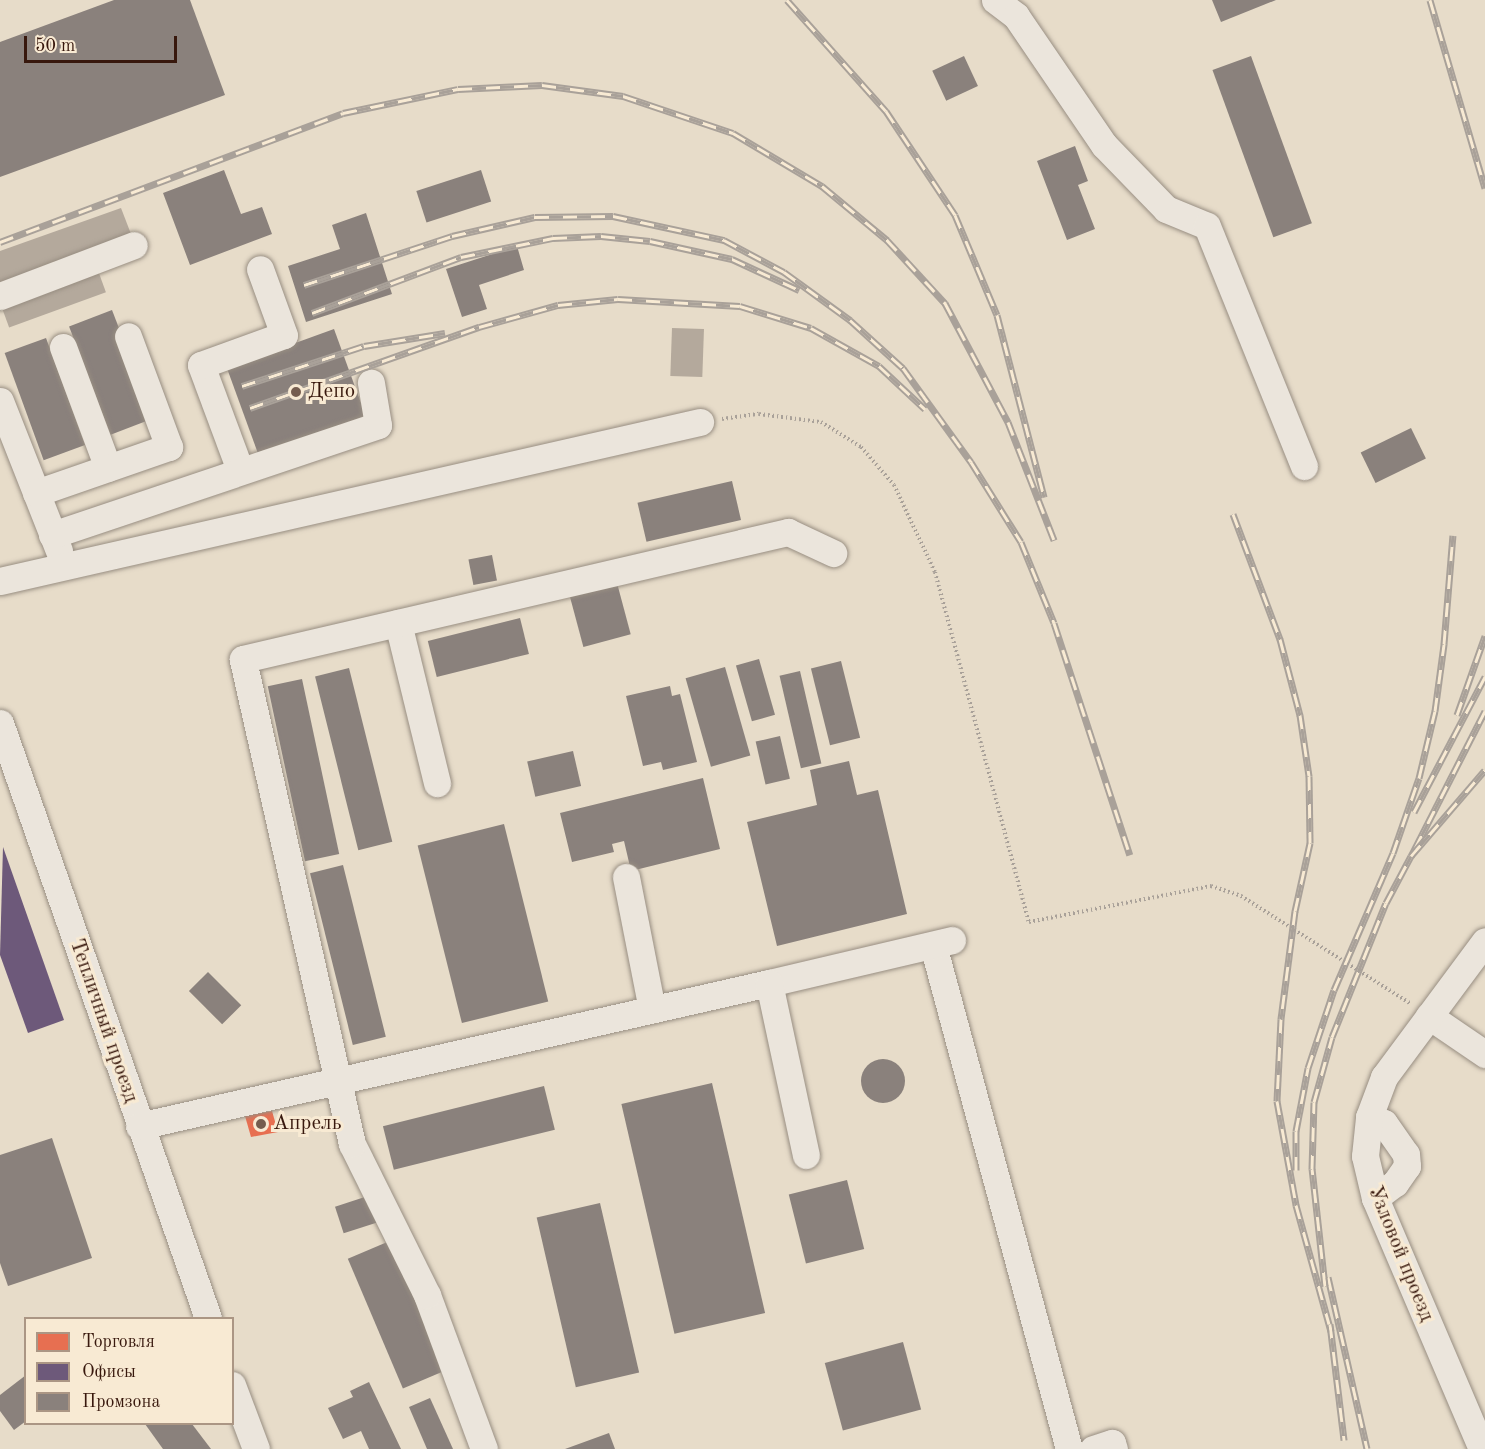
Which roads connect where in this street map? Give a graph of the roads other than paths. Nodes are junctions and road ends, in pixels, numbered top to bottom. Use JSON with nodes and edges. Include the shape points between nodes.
{"nodes":[{"id":1,"x":995,"y":0,"type":"edge"},
{"id":2,"x":134,"y":245,"type":"dead end"},
{"id":3,"x":260,"y":269,"type":"dead end"},
{"id":4,"x":0,"y":296,"type":"edge"},
{"id":5,"x":128,"y":336,"type":"dead end"},
{"id":6,"x":63,"y":347,"type":"dead end"},
{"id":7,"x":370,"y":383,"type":"dead end"},
{"id":8,"x":0,"y":401,"type":"edge"},
{"id":9,"x":700,"y":422,"type":"road end"},
{"id":10,"x":1304,"y":466,"type":"dead end"},
{"id":11,"x":108,"y":468,"type":"junction"},
{"id":12,"x":240,"y":470,"type":"junction"},
{"id":13,"x":36,"y":493,"type":"junction"},
{"id":14,"x":52,"y":535,"type":"junction"},
{"id":15,"x":832,"y":553,"type":"dead end"},
{"id":16,"x":66,"y":567,"type":"junction"},
{"id":17,"x":0,"y":581,"type":"edge"},
{"id":18,"x":398,"y":623,"type":"junction"},
{"id":19,"x":0,"y":723,"type":"edge"},
{"id":20,"x":437,"y":783,"type":"dead end"},
{"id":21,"x":626,"y":877,"type":"dead end"},
{"id":22,"x":1485,"y":940,"type":"edge"},
{"id":23,"x":769,"y":983,"type":"junction"},
{"id":24,"x":652,"y":1009,"type":"junction"},
{"id":25,"x":1429,"y":1016,"type":"junction"},
{"id":26,"x":1485,"y":1054,"type":"edge"},
{"id":27,"x":337,"y":1081,"type":"junction"},
{"id":28,"x":1368,"y":1117,"type":"junction"},
{"id":29,"x":139,"y":1126,"type":"junction"},
{"id":30,"x":806,"y":1155,"type":"dead end"},
{"id":31,"x":1375,"y":1198,"type":"junction"},
{"id":32,"x":208,"y":1317,"type":"edge"},
{"id":33,"x":234,"y":1390,"type":"edge"},
{"id":34,"x":256,"y":1449,"type":"edge"},
{"id":35,"x":484,"y":1449,"type":"edge"},
{"id":36,"x":1069,"y":1449,"type":"edge"},
{"id":37,"x":1093,"y":1449,"type":"edge"},
{"id":38,"x":1114,"y":1449,"type":"edge"},
{"id":39,"x":1482,"y":1449,"type":"edge"}],
"edges":[{"from":1,"to":10,"type":"street","via":[[1016,16],[1104,145],[1166,209],[1207,226]]},
{"from":2,"to":4,"type":"street"},
{"from":3,"to":12,"type":"street","via":[[284,335],[201,365]]},
{"from":5,"to":11,"type":"street","via":[[169,447]]},
{"from":6,"to":11,"type":"street"},
{"from":7,"to":12,"type":"street","via":[[378,426]]},
{"from":8,"to":13,"type":"street"},
{"from":9,"to":16,"type":"street"},
{"from":11,"to":13,"type":"street"},
{"from":12,"to":14,"type":"street"},
{"from":13,"to":14,"type":"street"},
{"from":14,"to":16,"type":"street"},
{"from":15,"to":18,"type":"street","via":[[788,532]]},
{"from":16,"to":17,"type":"street"},
{"from":18,"to":20,"type":"street"},
{"from":18,"to":27,"type":"street","via":[[243,659]]},
{"from":19,"to":29,"type":"street","name":"Тепличный проезд"},
{"from":21,"to":24,"type":"street"},
{"from":22,"to":25,"type":"street","name":"Узловой проезд"},
{"from":23,"to":24,"type":"street"},
{"from":23,"to":30,"type":"street"},
{"from":23,"to":36,"type":"street","via":[[942,942]]},
{"from":24,"to":27,"type":"street"},
{"from":25,"to":26,"type":"street"},
{"from":25,"to":28,"type":"street","name":"Узловой проезд","via":[[1384,1077]]},
{"from":27,"to":29,"type":"street"},
{"from":27,"to":35,"type":"street","via":[[352,1144],[427,1295]]},
{"from":28,"to":31,"type":"street","name":"Узловой проезд","via":[[1365,1156]]},
{"from":28,"to":31,"type":"street","via":[[1384,1123],[1406,1154],[1407,1166],[1395,1183]]},
{"from":29,"to":32,"type":"street","name":"Тепличный проезд"},
{"from":31,"to":39,"type":"street","name":"Узловой проезд"},
{"from":33,"to":34,"type":"street"},
{"from":37,"to":38,"type":"street","via":[[1112,1443]]}]}
